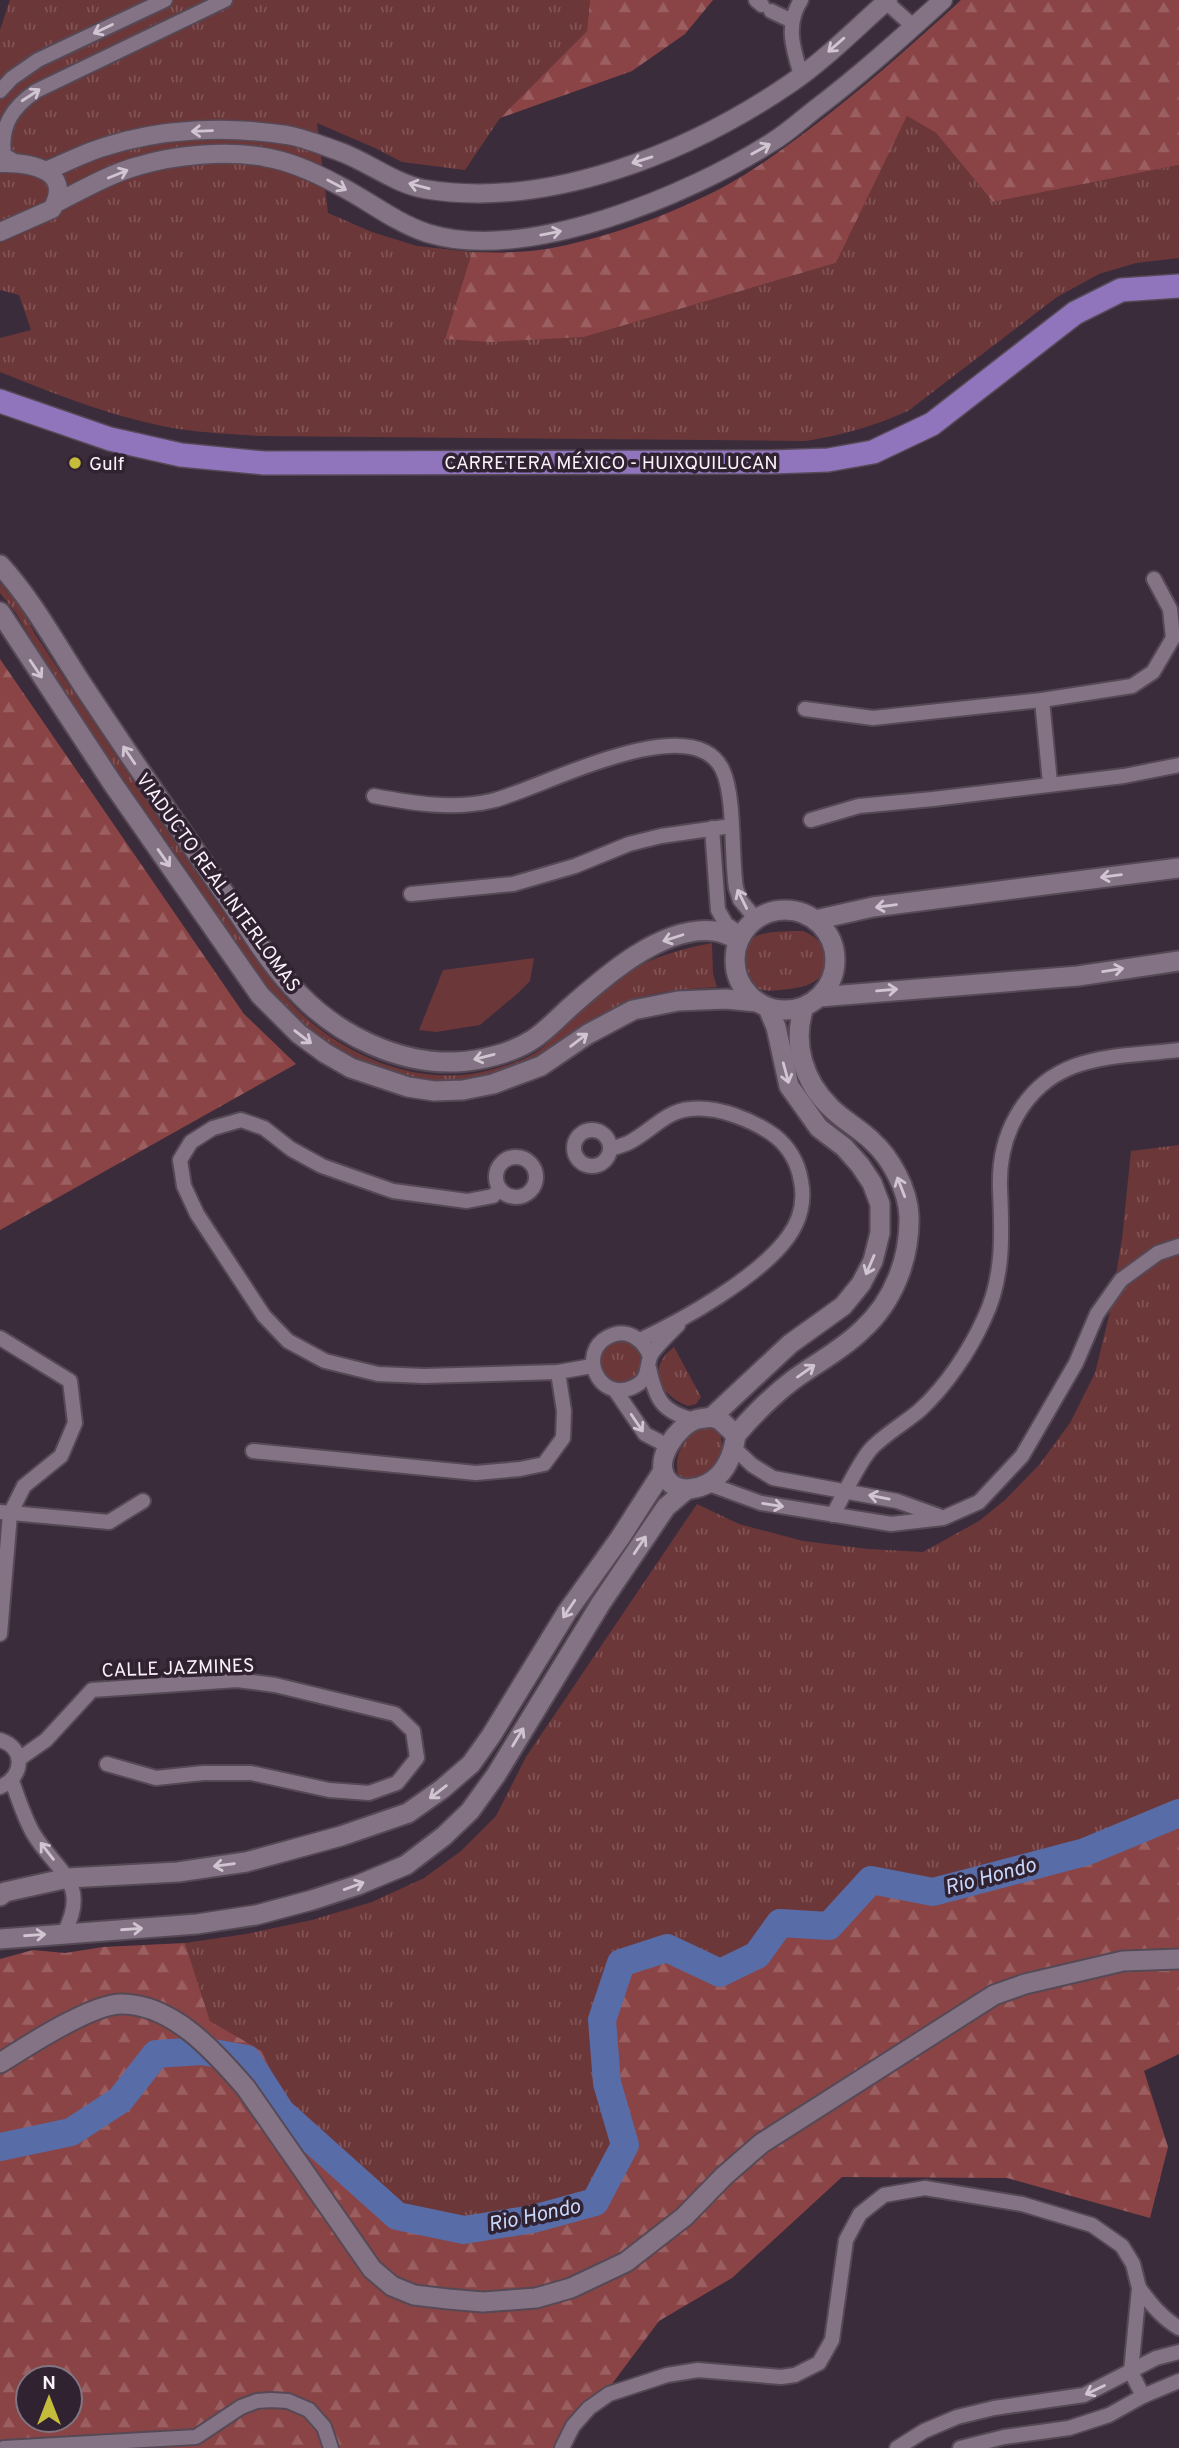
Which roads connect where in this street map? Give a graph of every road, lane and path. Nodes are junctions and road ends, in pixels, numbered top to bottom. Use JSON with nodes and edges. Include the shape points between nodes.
{"nodes":[{"id":1,"x":164,"y":0,"type":"edge"},
{"id":2,"x":225,"y":0,"type":"edge"},
{"id":3,"x":801,"y":0,"type":"edge"},
{"id":4,"x":943,"y":0,"type":"edge"},
{"id":5,"x":886,"y":1,"type":"edge"},
{"id":6,"x":763,"y":5,"type":"edge"},
{"id":7,"x":792,"y":21,"type":"junction"},
{"id":8,"x":914,"y":27,"type":"junction"},
{"id":9,"x":801,"y":75,"type":"junction"},
{"id":10,"x":0,"y":91,"type":"edge"},
{"id":11,"x":0,"y":163,"type":"edge"},
{"id":12,"x":22,"y":165,"type":"junction"},
{"id":13,"x":46,"y":171,"type":"junction"},
{"id":14,"x":56,"y":203,"type":"junction"},
{"id":15,"x":0,"y":232,"type":"edge"},
{"id":16,"x":1179,"y":286,"type":"edge"},
{"id":17,"x":0,"y":401,"type":"edge"},
{"id":18,"x":0,"y":565,"type":"edge"},
{"id":19,"x":1154,"y":579,"type":"dead end"},
{"id":20,"x":0,"y":612,"type":"edge"},
{"id":21,"x":1042,"y":700,"type":"junction"},
{"id":22,"x":806,"y":709,"type":"dead end"},
{"id":23,"x":1179,"y":765,"type":"edge"},
{"id":24,"x":1050,"y":783,"type":"junction"},
{"id":25,"x":374,"y":796,"type":"dead end"},
{"id":26,"x":811,"y":820,"type":"dead end"},
{"id":27,"x":731,"y":826,"type":"junction"},
{"id":28,"x":712,"y":828,"type":"junction"},
{"id":29,"x":1179,"y":868,"type":"edge"},
{"id":30,"x":411,"y":894,"type":"dead end"},
{"id":31,"x":756,"y":919,"type":"junction"},
{"id":32,"x":815,"y":920,"type":"junction"},
{"id":33,"x":740,"y":937,"type":"junction"},
{"id":34,"x":1179,"y":961,"type":"edge"},
{"id":35,"x":812,"y":1002,"type":"junction"},
{"id":36,"x":762,"y":1005,"type":"junction"},
{"id":37,"x":1179,"y":1050,"type":"edge"},
{"id":38,"x":610,"y":1149,"type":"dead end"},
{"id":39,"x":500,"y":1189,"type":"dead end"},
{"id":40,"x":1179,"y":1247,"type":"edge"},
{"id":41,"x":686,"y":1317,"type":"junction"},
{"id":42,"x":0,"y":1338,"type":"edge"},
{"id":43,"x":640,"y":1340,"type":"junction"},
{"id":44,"x":649,"y":1362,"type":"junction"},
{"id":45,"x":592,"y":1366,"type":"junction"},
{"id":46,"x":558,"y":1373,"type":"junction"},
{"id":47,"x":615,"y":1390,"type":"junction"},
{"id":48,"x":703,"y":1419,"type":"junction"},
{"id":49,"x":735,"y":1441,"type":"junction"},
{"id":50,"x":668,"y":1446,"type":"junction"},
{"id":51,"x":253,"y":1451,"type":"dead end"},
{"id":52,"x":663,"y":1471,"type":"junction"},
{"id":53,"x":709,"y":1484,"type":"junction"},
{"id":54,"x":686,"y":1490,"type":"junction"},
{"id":55,"x":846,"y":1491,"type":"junction"},
{"id":56,"x":143,"y":1502,"type":"dead end"},
{"id":57,"x":5,"y":1513,"type":"edge"},
{"id":58,"x":833,"y":1515,"type":"junction"},
{"id":59,"x":943,"y":1518,"type":"junction"},
{"id":60,"x":0,"y":1634,"type":"edge"},
{"id":61,"x":0,"y":1740,"type":"edge"},
{"id":62,"x":19,"y":1759,"type":"junction"},
{"id":63,"x":107,"y":1765,"type":"dead end"},
{"id":64,"x":6,"y":1784,"type":"edge"},
{"id":65,"x":68,"y":1878,"type":"junction"},
{"id":66,"x":0,"y":1896,"type":"edge"},
{"id":67,"x":64,"y":1933,"type":"junction"},
{"id":68,"x":2,"y":1935,"type":"edge"},
{"id":69,"x":1179,"y":1959,"type":"edge"},
{"id":70,"x":0,"y":2063,"type":"edge"},
{"id":71,"x":1139,"y":2288,"type":"junction"},
{"id":72,"x":1179,"y":2328,"type":"edge"},
{"id":73,"x":1179,"y":2352,"type":"edge"},
{"id":74,"x":1131,"y":2372,"type":"junction"},
{"id":75,"x":1179,"y":2381,"type":"edge"},
{"id":76,"x":1143,"y":2396,"type":"junction"},
{"id":77,"x":4,"y":2448,"type":"edge"},
{"id":78,"x":331,"y":2448,"type":"edge"},
{"id":79,"x":562,"y":2448,"type":"edge"},
{"id":80,"x":897,"y":2448,"type":"edge"},
{"id":81,"x":960,"y":2448,"type":"edge"}],
"edges":[{"from":1,"to":10,"type":"street","one_way":true,"via":[[38,60]]},
{"from":12,"to":2,"type":"street","one_way":true,"via":[[5,155],[1,144],[3,126],[14,106]]},
{"from":3,"to":7,"type":"street"},
{"from":4,"to":8,"type":"street"},
{"from":5,"to":8,"type":"street"},
{"from":5,"to":9,"type":"street","one_way":true},
{"from":6,"to":7,"type":"street"},
{"from":7,"to":9,"type":"street","via":[[792,46]]},
{"from":14,"to":8,"type":"street","one_way":true,"via":[[137,166],[209,155],[264,156],[340,185],[382,213],[428,233],[472,240],[555,234],[668,197],[773,142]]},
{"from":9,"to":13,"type":"street","one_way":true,"via":[[723,125],[654,156],[525,191],[476,194],[422,188],[289,135],[230,130],[172,132],[105,146]]},
{"from":11,"to":12,"type":"street"},
{"from":12,"to":13,"type":"street"},
{"from":13,"to":14,"type":"street","via":[[59,185]]},
{"from":14,"to":15,"type":"street","via":[[43,215]]},
{"from":16,"to":17,"type":"main road","name":"CARRETERA MÉXICO - HUIXQUILUCAN","via":[[1121,290],[1075,313],[932,424],[873,452],[828,460],[264,463],[180,454],[110,439]]},
{"from":33,"to":18,"type":"main road","name":"VIADUCTO REAL INTERLOMAS","one_way":true,"via":[[704,930],[645,949],[622,962],[532,1041],[489,1057],[439,1063],[366,1042],[318,1012],[284,977],[138,768],[29,600]]},
{"from":19,"to":21,"type":"street","via":[[1170,609],[1173,638],[1153,672],[1132,687]]},
{"from":20,"to":36,"type":"main road","name":"VIADUCTO REAL INTERLOMAS","one_way":true,"via":[[260,995],[299,1034],[351,1068],[408,1087],[463,1090],[541,1066],[633,1010],[678,1001],[726,999]]},
{"from":21,"to":22,"type":"street","via":[[873,718]]},
{"from":21,"to":24,"type":"street"},
{"from":23,"to":24,"type":"street"},
{"from":24,"to":26,"type":"street","via":[[859,806]]},
{"from":25,"to":27,"type":"street","via":[[425,805],[489,802],[598,762],[680,745],[713,756],[723,771]]},
{"from":27,"to":28,"type":"street"},
{"from":31,"to":27,"type":"street","one_way":true,"via":[[736,888]]},
{"from":28,"to":30,"type":"street","via":[[629,844],[565,870],[513,884]]},
{"from":28,"to":33,"type":"street","via":[[718,910]]},
{"from":29,"to":32,"type":"main road","one_way":true,"via":[[873,907]]},
{"from":31,"to":32,"type":"main road","via":[[784,910]]},
{"from":31,"to":33,"type":"main road"},
{"from":32,"to":35,"type":"main road","via":[[830,937],[836,958],[832,979]]},
{"from":33,"to":36,"type":"main road","via":[[734,959],[738,979]]},
{"from":35,"to":34,"type":"main road","one_way":true,"via":[[1078,976]]},
{"from":35,"to":36,"type":"main road","via":[[783,1011]]},
{"from":49,"to":35,"type":"main road","one_way":true,"via":[[774,1395],[861,1332],[878,1314],[902,1269],[909,1214],[903,1188],[874,1142],[831,1109],[814,1088],[799,1050],[798,1033]]},
{"from":36,"to":48,"type":"main road","one_way":true,"via":[[776,1027],[789,1086],[819,1128],[844,1147],[872,1183],[880,1204],[880,1233],[873,1261],[843,1306],[790,1344]]},
{"from":37,"to":55,"type":"street","via":[[1087,1062],[1061,1070],[1025,1101],[1001,1153],[1000,1269],[985,1318],[942,1388],[870,1450]]},
{"from":38,"to":41,"type":"street","via":[[630,1142],[670,1115],[713,1109],[769,1132],[795,1159],[802,1203],[789,1236],[744,1278]]},
{"from":39,"to":46,"type":"street","via":[[493,1196],[467,1201],[393,1191],[321,1166],[264,1128],[241,1120],[213,1128],[191,1142],[180,1160],[184,1186],[197,1214],[264,1316],[288,1341],[325,1361],[378,1374]]},
{"from":40,"to":59,"type":"street","via":[[1158,1253],[1121,1280],[1097,1314],[1076,1363],[1021,1456],[979,1502]]},
{"from":41,"to":43,"type":"street"},
{"from":41,"to":44,"type":"street"},
{"from":42,"to":57,"type":"street","via":[[70,1381],[75,1423],[61,1456],[24,1486]]},
{"from":43,"to":44,"type":"street"},
{"from":43,"to":45,"type":"street","via":[[624,1333],[604,1338],[597,1345]]},
{"from":44,"to":47,"type":"street","via":[[646,1376],[632,1388]]},
{"from":44,"to":48,"type":"street","via":[[653,1387],[662,1404],[674,1415]]},
{"from":45,"to":46,"type":"street"},
{"from":45,"to":47,"type":"street","via":[[600,1381]]},
{"from":46,"to":51,"type":"street","via":[[563,1438],[544,1464],[476,1472]]},
{"from":47,"to":50,"type":"street","one_way":true,"via":[[645,1434]]},
{"from":48,"to":49,"type":"main road","via":[[720,1420]]},
{"from":48,"to":50,"type":"main road","via":[[679,1432]]},
{"from":49,"to":53,"type":"main road","via":[[721,1474]]},
{"from":49,"to":55,"type":"street","via":[[752,1465],[773,1478]]},
{"from":50,"to":52,"type":"main road"},
{"from":52,"to":54,"type":"main road","via":[[673,1486]]},
{"from":52,"to":65,"type":"main road","one_way":true,"via":[[471,1764],[408,1813],[246,1862],[178,1872]]},
{"from":53,"to":54,"type":"main road"},
{"from":53,"to":58,"type":"street","one_way":true,"via":[[761,1503]]},
{"from":67,"to":54,"type":"main road","one_way":true,"via":[[256,1915],[358,1885],[406,1865],[470,1811],[601,1603],[666,1507]]},
{"from":55,"to":58,"type":"street"},
{"from":59,"to":55,"type":"street","one_way":true,"via":[[897,1501]]},
{"from":56,"to":57,"type":"street","via":[[110,1522]]},
{"from":57,"to":60,"type":"street"},
{"from":58,"to":59,"type":"street","via":[[891,1524]]},
{"from":61,"to":62,"type":"street","via":[[13,1748]]},
{"from":62,"to":63,"type":"street","name":"CALLE JAZMINES","via":[[46,1740],[92,1690],[237,1680],[394,1714],[413,1731],[417,1758],[397,1783],[369,1793],[328,1790],[250,1773],[156,1778]]},
{"from":62,"to":64,"type":"street","via":[[18,1771]]},
{"from":65,"to":64,"type":"street","one_way":true,"via":[[32,1832]]},
{"from":65,"to":66,"type":"main road"},
{"from":65,"to":67,"type":"street","via":[[75,1900]]},
{"from":68,"to":67,"type":"main road","one_way":true},
{"from":69,"to":70,"type":"main road","via":[[1123,1961],[994,1994],[762,2143],[684,2217],[626,2262],[536,2298],[483,2302],[414,2295],[392,2286],[372,2269],[246,2088],[172,2019],[120,2004],[100,2009]]},
{"from":71,"to":72,"type":"street","via":[[1152,2306]]},
{"from":71,"to":74,"type":"street"},
{"from":71,"to":79,"type":"street","via":[[1122,2246],[1092,2225],[1021,2204],[946,2190],[925,2188],[884,2195],[860,2214],[846,2240],[832,2340],[819,2363],[780,2377],[698,2370],[667,2375],[609,2395],[589,2408]]},
{"from":73,"to":74,"type":"street"},
{"from":74,"to":76,"type":"street"},
{"from":74,"to":80,"type":"street","one_way":true,"via":[[1069,2399],[957,2417]]},
{"from":75,"to":76,"type":"street"},
{"from":76,"to":81,"type":"street","via":[[1109,2415],[1069,2428]]},
{"from":77,"to":78,"type":"street","via":[[196,2437],[241,2407],[271,2400],[309,2410],[324,2427]]}]}
